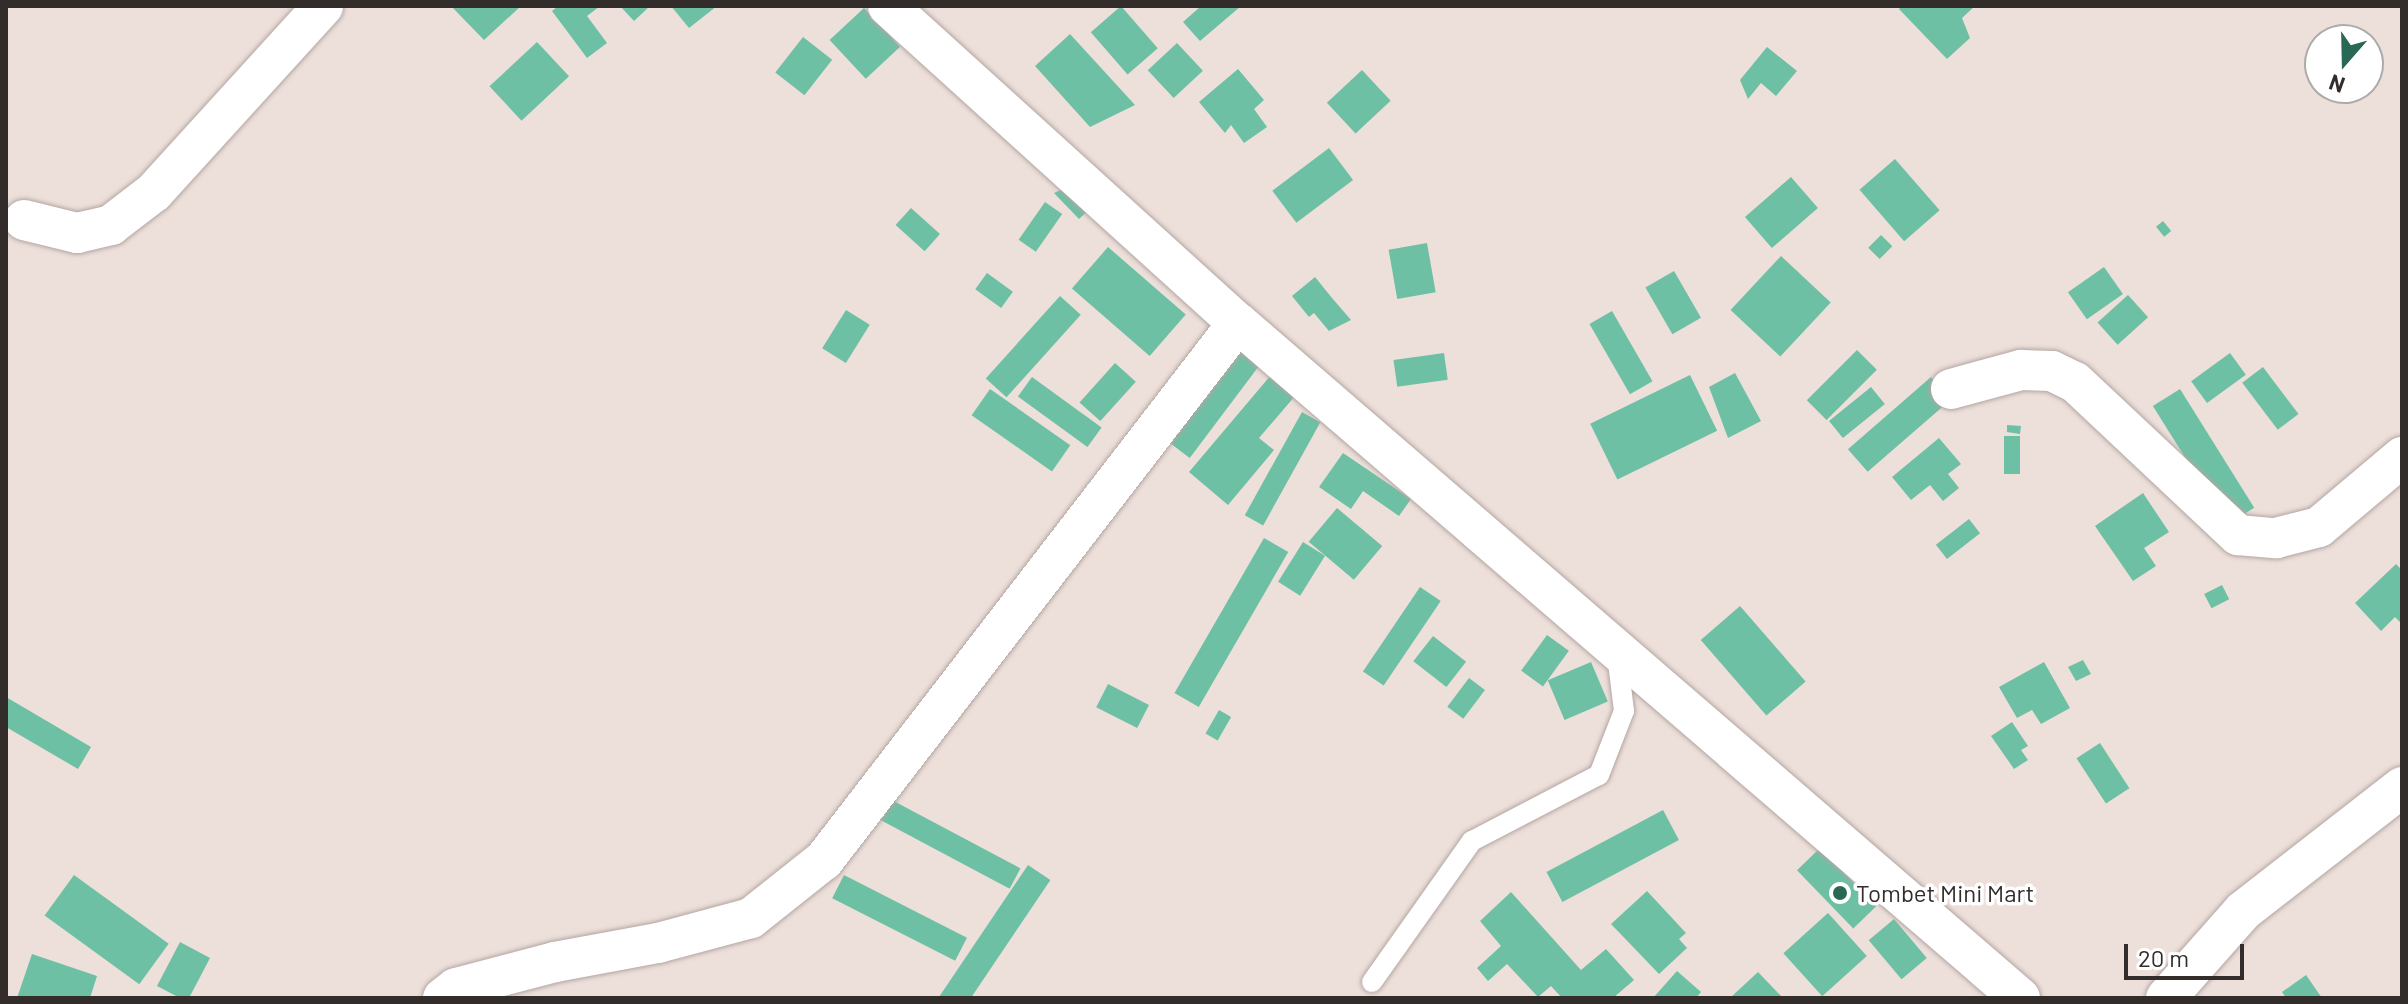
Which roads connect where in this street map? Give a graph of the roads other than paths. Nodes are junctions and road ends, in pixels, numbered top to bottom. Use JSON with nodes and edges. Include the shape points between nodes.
{"nodes":[{"id":1,"x":323,"y":6,"type":"edge"},
{"id":2,"x":888,"y":6,"type":"edge"},
{"id":3,"x":24,"y":220,"type":"dead end"},
{"id":4,"x":1238,"y":323,"type":"junction"},
{"id":5,"x":1951,"y":389,"type":"dead end"},
{"id":6,"x":2402,"y":457,"type":"edge"},
{"id":7,"x":1617,"y":654,"type":"junction"},
{"id":8,"x":2402,"y":787,"type":"edge"},
{"id":9,"x":1372,"y":982,"type":"dead end"},
{"id":10,"x":443,"y":998,"type":"edge"},
{"id":11,"x":2020,"y":998,"type":"edge"},
{"id":12,"x":2166,"y":998,"type":"edge"}],
"edges":[{"from":1,"to":3,"type":"street","via":[[154,192],[111,225],[77,233]]},
{"from":2,"to":4,"type":"street"},
{"from":4,"to":7,"type":"street"},
{"from":4,"to":10,"type":"street","via":[[824,860],[751,918],[658,943],[555,962],[456,988]]},
{"from":5,"to":6,"type":"street","via":[[2021,370],[2052,371],[2075,382],[2238,535],[2276,538],[2319,527]]},
{"from":7,"to":9,"type":"lane","via":[[1624,711],[1599,775],[1472,841]]},
{"from":7,"to":11,"type":"street"},
{"from":8,"to":12,"type":"street","via":[[2243,911]]}]}
